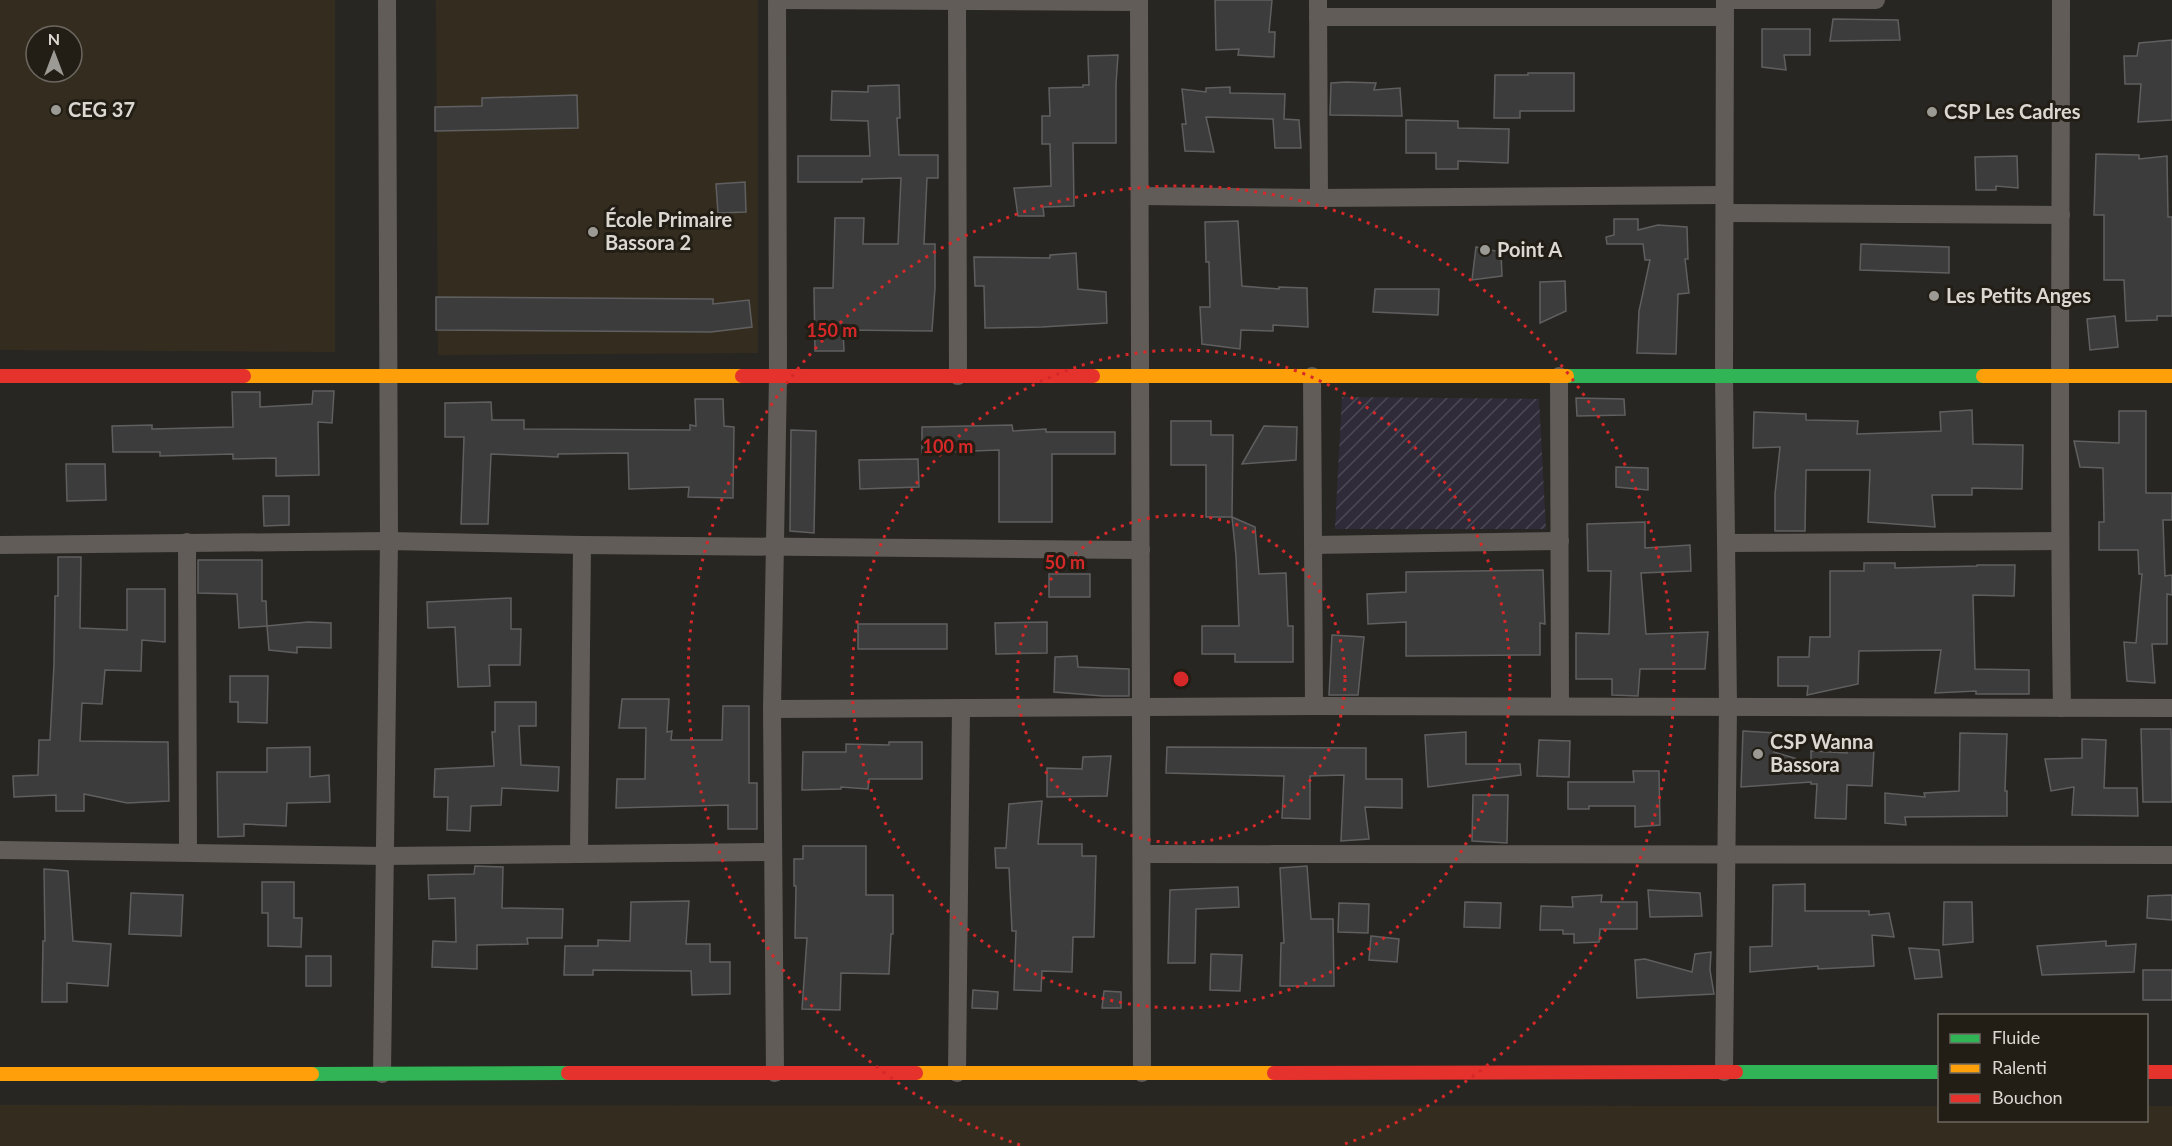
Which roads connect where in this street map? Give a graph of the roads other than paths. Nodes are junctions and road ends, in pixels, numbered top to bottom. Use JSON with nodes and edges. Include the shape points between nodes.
{"nodes":[{"id":1,"x":387,"y":0,"type":"edge"},
{"id":2,"x":777,"y":0,"type":"edge"},
{"id":3,"x":1876,"y":0,"type":"edge"},
{"id":4,"x":2061,"y":0,"type":"edge"},
{"id":5,"x":1139,"y":1,"type":"edge"},
{"id":6,"x":957,"y":2,"type":"junction"},
{"id":7,"x":1725,"y":6,"type":"edge"},
{"id":8,"x":1318,"y":8,"type":"edge"},
{"id":9,"x":1724,"y":195,"type":"junction"},
{"id":10,"x":1140,"y":196,"type":"junction"},
{"id":11,"x":1319,"y":198,"type":"junction"},
{"id":12,"x":1725,"y":213,"type":"junction"},
{"id":13,"x":2061,"y":215,"type":"junction"},
{"id":14,"x":0,"y":376,"type":"edge"},
{"id":15,"x":388,"y":376,"type":"junction"},
{"id":16,"x":778,"y":376,"type":"junction"},
{"id":17,"x":958,"y":376,"type":"junction"},
{"id":18,"x":1140,"y":376,"type":"junction"},
{"id":19,"x":1312,"y":376,"type":"junction"},
{"id":20,"x":1559,"y":376,"type":"junction"},
{"id":21,"x":1724,"y":376,"type":"junction"},
{"id":22,"x":2061,"y":376,"type":"junction"},
{"id":23,"x":2172,"y":376,"type":"edge"},
{"id":24,"x":388,"y":541,"type":"junction"},
{"id":25,"x":1560,"y":541,"type":"junction"},
{"id":26,"x":2059,"y":541,"type":"junction"},
{"id":27,"x":187,"y":542,"type":"junction"},
{"id":28,"x":1726,"y":543,"type":"junction"},
{"id":29,"x":0,"y":545,"type":"edge"},
{"id":30,"x":582,"y":545,"type":"junction"},
{"id":31,"x":1313,"y":545,"type":"junction"},
{"id":32,"x":774,"y":547,"type":"junction"},
{"id":33,"x":1141,"y":550,"type":"junction"},
{"id":34,"x":1314,"y":706,"type":"junction"},
{"id":35,"x":1560,"y":706,"type":"junction"},
{"id":36,"x":1728,"y":706,"type":"junction"},
{"id":37,"x":1142,"y":707,"type":"junction"},
{"id":38,"x":961,"y":708,"type":"junction"},
{"id":39,"x":2062,"y":708,"type":"junction"},
{"id":40,"x":2172,"y":708,"type":"edge"},
{"id":41,"x":772,"y":709,"type":"junction"},
{"id":42,"x":0,"y":850,"type":"edge"},
{"id":43,"x":188,"y":852,"type":"junction"},
{"id":44,"x":772,"y":852,"type":"junction"},
{"id":45,"x":579,"y":854,"type":"junction"},
{"id":46,"x":1142,"y":854,"type":"junction"},
{"id":47,"x":1725,"y":854,"type":"junction"},
{"id":48,"x":2172,"y":855,"type":"edge"},
{"id":49,"x":385,"y":856,"type":"junction"},
{"id":50,"x":1724,"y":1072,"type":"junction"},
{"id":51,"x":1938,"y":1072,"type":"edge"},
{"id":52,"x":2148,"y":1072,"type":"edge"},
{"id":53,"x":2172,"y":1072,"type":"edge"},
{"id":54,"x":775,"y":1073,"type":"junction"},
{"id":55,"x":957,"y":1073,"type":"junction"},
{"id":56,"x":1142,"y":1073,"type":"junction"},
{"id":57,"x":0,"y":1074,"type":"edge"},
{"id":58,"x":382,"y":1074,"type":"junction"}],
"edges":[{"from":1,"to":15,"type":"street"},
{"from":2,"to":6,"type":"street"},
{"from":2,"to":16,"type":"street"},
{"from":3,"to":7,"type":"street"},
{"from":4,"to":13,"type":"street"},
{"from":5,"to":6,"type":"street"},
{"from":5,"to":10,"type":"street"},
{"from":6,"to":17,"type":"street"},
{"from":7,"to":8,"type":"street"},
{"from":7,"to":9,"type":"street"},
{"from":8,"to":11,"type":"street"},
{"from":9,"to":11,"type":"street"},
{"from":9,"to":12,"type":"street"},
{"from":10,"to":11,"type":"street"},
{"from":10,"to":18,"type":"street"},
{"from":12,"to":13,"type":"street"},
{"from":12,"to":21,"type":"street"},
{"from":13,"to":22,"type":"street"},
{"from":14,"to":15,"type":"street"},
{"from":15,"to":16,"type":"street"},
{"from":15,"to":24,"type":"street"},
{"from":16,"to":17,"type":"street"},
{"from":16,"to":32,"type":"street"},
{"from":17,"to":18,"type":"street"},
{"from":18,"to":19,"type":"street"},
{"from":18,"to":33,"type":"street"},
{"from":19,"to":20,"type":"street"},
{"from":19,"to":31,"type":"street"},
{"from":20,"to":21,"type":"street"},
{"from":20,"to":25,"type":"street"},
{"from":21,"to":22,"type":"street"},
{"from":21,"to":28,"type":"street"},
{"from":22,"to":23,"type":"street"},
{"from":22,"to":26,"type":"street"},
{"from":24,"to":27,"type":"street"},
{"from":24,"to":30,"type":"street"},
{"from":24,"to":49,"type":"street"},
{"from":25,"to":31,"type":"street"},
{"from":25,"to":35,"type":"street"},
{"from":26,"to":28,"type":"street"},
{"from":26,"to":39,"type":"street"},
{"from":27,"to":29,"type":"street"},
{"from":27,"to":43,"type":"street"},
{"from":28,"to":36,"type":"street"},
{"from":30,"to":32,"type":"street"},
{"from":30,"to":45,"type":"street"},
{"from":31,"to":34,"type":"street"},
{"from":32,"to":33,"type":"street"},
{"from":32,"to":41,"type":"street"},
{"from":33,"to":37,"type":"street"},
{"from":34,"to":35,"type":"street"},
{"from":34,"to":37,"type":"street"},
{"from":35,"to":36,"type":"street"},
{"from":36,"to":39,"type":"street"},
{"from":36,"to":47,"type":"street"},
{"from":37,"to":38,"type":"street"},
{"from":37,"to":46,"type":"street"},
{"from":38,"to":41,"type":"street"},
{"from":38,"to":55,"type":"street"},
{"from":39,"to":40,"type":"street"},
{"from":41,"to":44,"type":"street"},
{"from":42,"to":43,"type":"street"},
{"from":43,"to":49,"type":"street"},
{"from":44,"to":45,"type":"street"},
{"from":44,"to":54,"type":"street"},
{"from":45,"to":49,"type":"street"},
{"from":46,"to":47,"type":"street"},
{"from":46,"to":56,"type":"street"},
{"from":47,"to":48,"type":"street"},
{"from":47,"to":50,"type":"street"},
{"from":49,"to":58,"type":"street"},
{"from":50,"to":51,"type":"street"},
{"from":50,"to":56,"type":"street"},
{"from":52,"to":53,"type":"street"},
{"from":54,"to":55,"type":"street"},
{"from":54,"to":58,"type":"street"},
{"from":55,"to":56,"type":"street"},
{"from":57,"to":58,"type":"street"}]}
